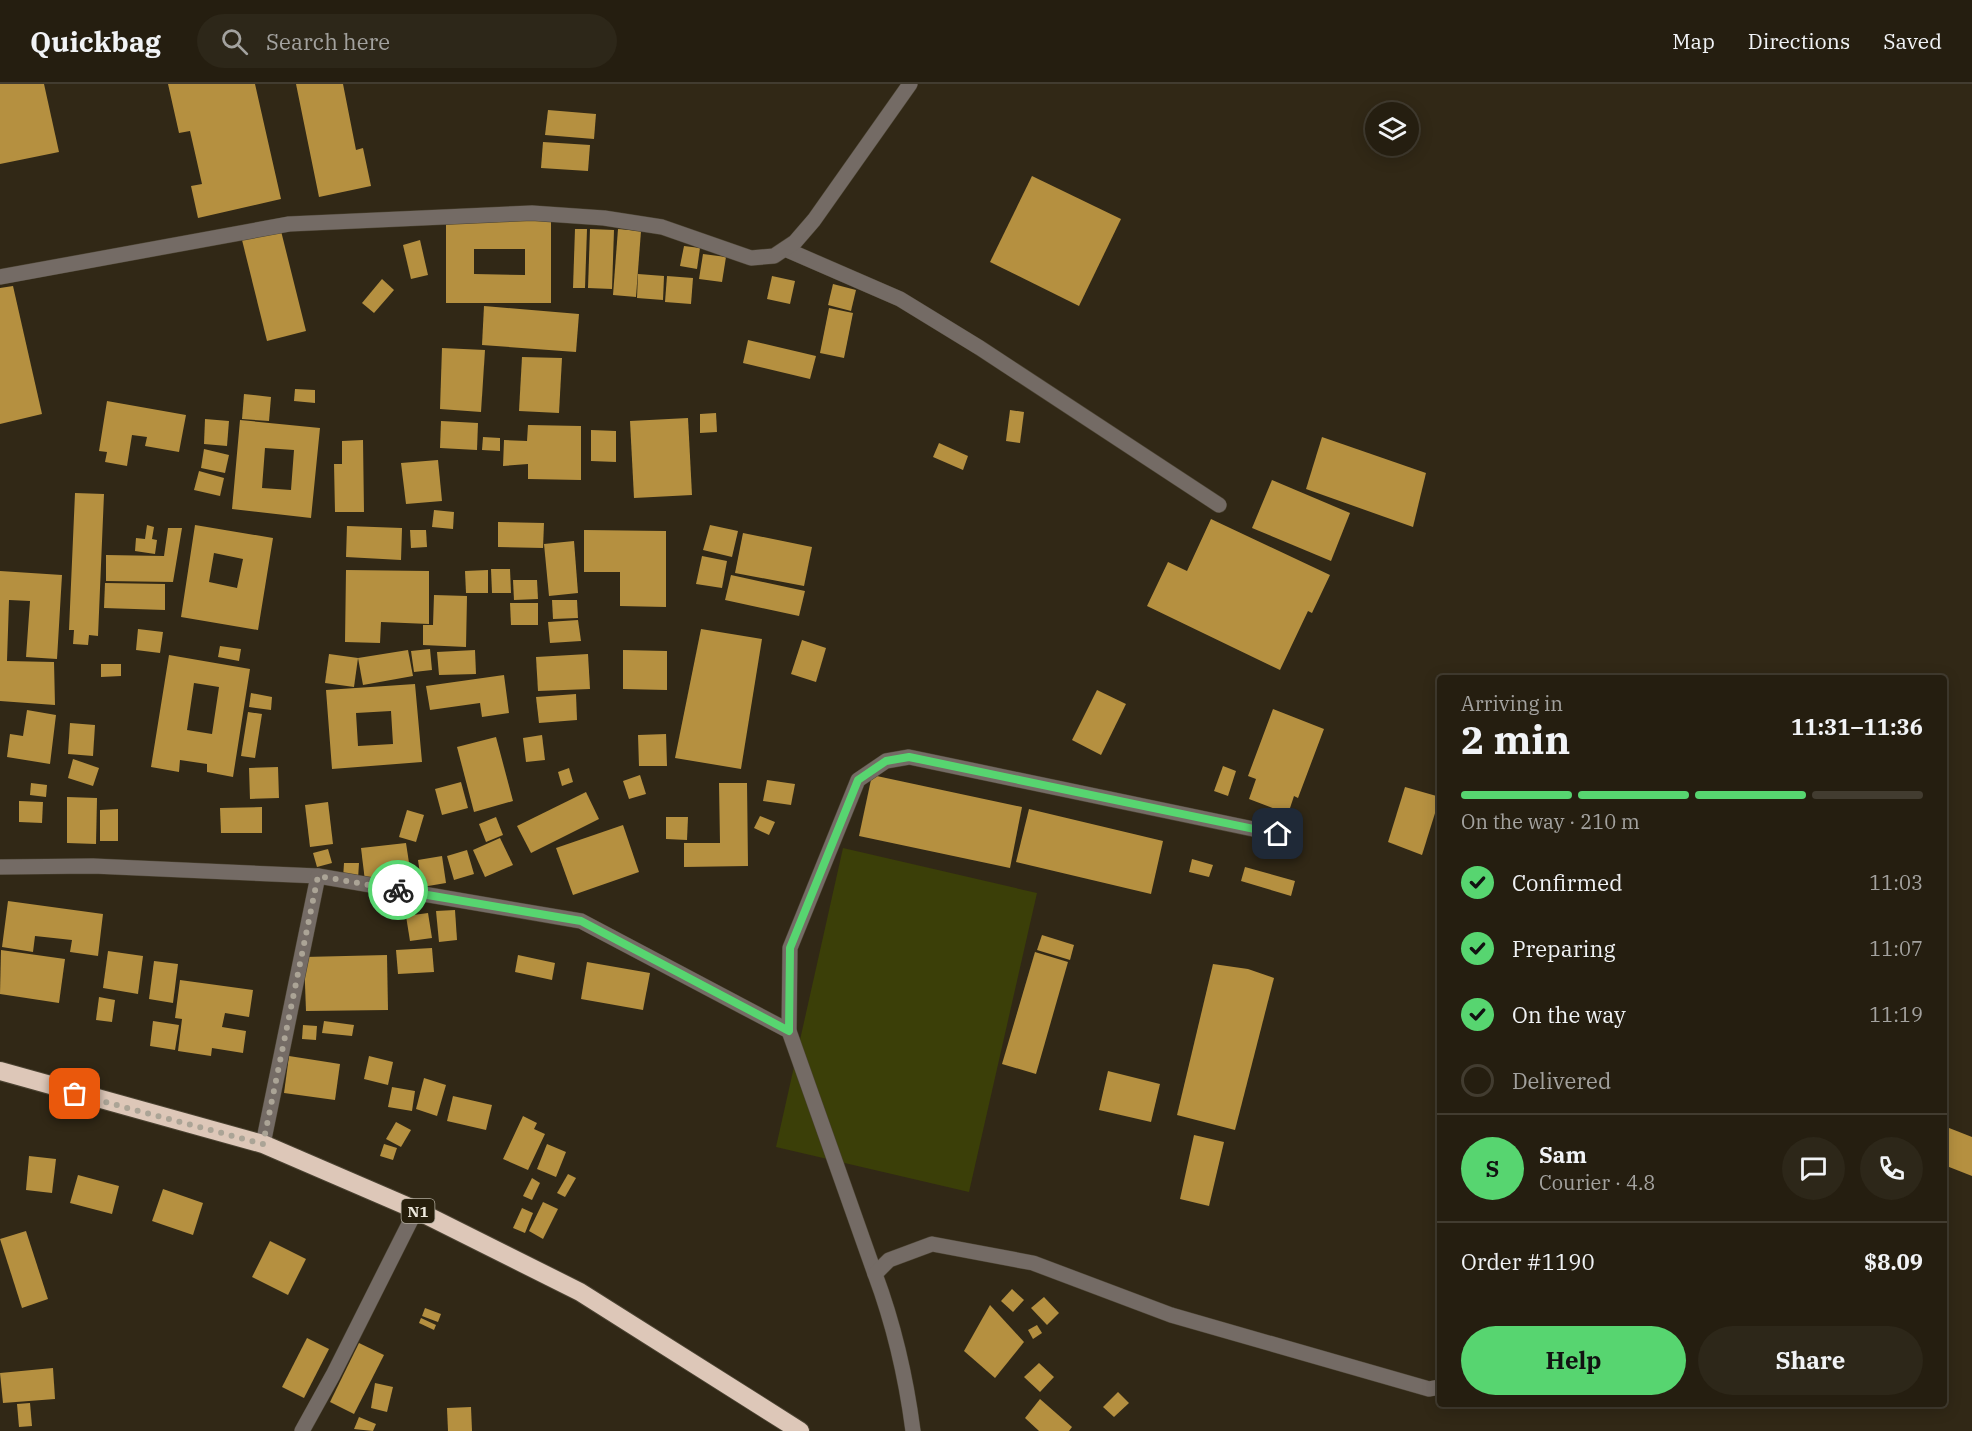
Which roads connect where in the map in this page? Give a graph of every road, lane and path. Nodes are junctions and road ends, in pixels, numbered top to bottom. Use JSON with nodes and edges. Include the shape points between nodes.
{"nodes":[{"id":1,"x":910,"y":84,"type":"edge"},
{"id":2,"x":785,"y":249,"type":"junction"},
{"id":3,"x":0,"y":277,"type":"edge"},
{"id":4,"x":1219,"y":505,"type":"dead end"},
{"id":5,"x":1278,"y":834,"type":"dead end"},
{"id":6,"x":0,"y":867,"type":"edge"},
{"id":7,"x":318,"y":876,"type":"junction"},
{"id":8,"x":789,"y":1031,"type":"junction"},
{"id":9,"x":0,"y":1071,"type":"edge"},
{"id":10,"x":263,"y":1144,"type":"junction"},
{"id":11,"x":416,"y":1210,"type":"junction"},
{"id":12,"x":875,"y":1274,"type":"junction"},
{"id":13,"x":1437,"y":1388,"type":"edge"},
{"id":14,"x":302,"y":1431,"type":"edge"},
{"id":15,"x":800,"y":1431,"type":"edge"},
{"id":16,"x":913,"y":1431,"type":"edge"}],
"edges":[{"from":1,"to":2,"type":"street","via":[[814,220]]},
{"from":2,"to":3,"type":"street","via":[[774,256],[751,258],[662,227],[532,213],[289,224]]},
{"from":2,"to":4,"type":"street","via":[[900,299]]},
{"from":5,"to":8,"type":"street","via":[[909,757],[886,761],[858,780],[790,948]]},
{"from":6,"to":7,"type":"street","via":[[93,866]]},
{"from":7,"to":8,"type":"street","via":[[581,921]]},
{"from":7,"to":10,"type":"street"},
{"from":8,"to":12,"type":"street"},
{"from":9,"to":10,"type":"highway","number":"N1"},
{"from":10,"to":11,"type":"highway","number":"N1"},
{"from":11,"to":14,"type":"street"},
{"from":11,"to":15,"type":"highway","number":"N1","via":[[580,1292]]},
{"from":12,"to":13,"type":"street","via":[[889,1260],[932,1244],[1033,1263],[1171,1315]]},
{"from":12,"to":16,"type":"street","via":[[902,1366]]}]}
